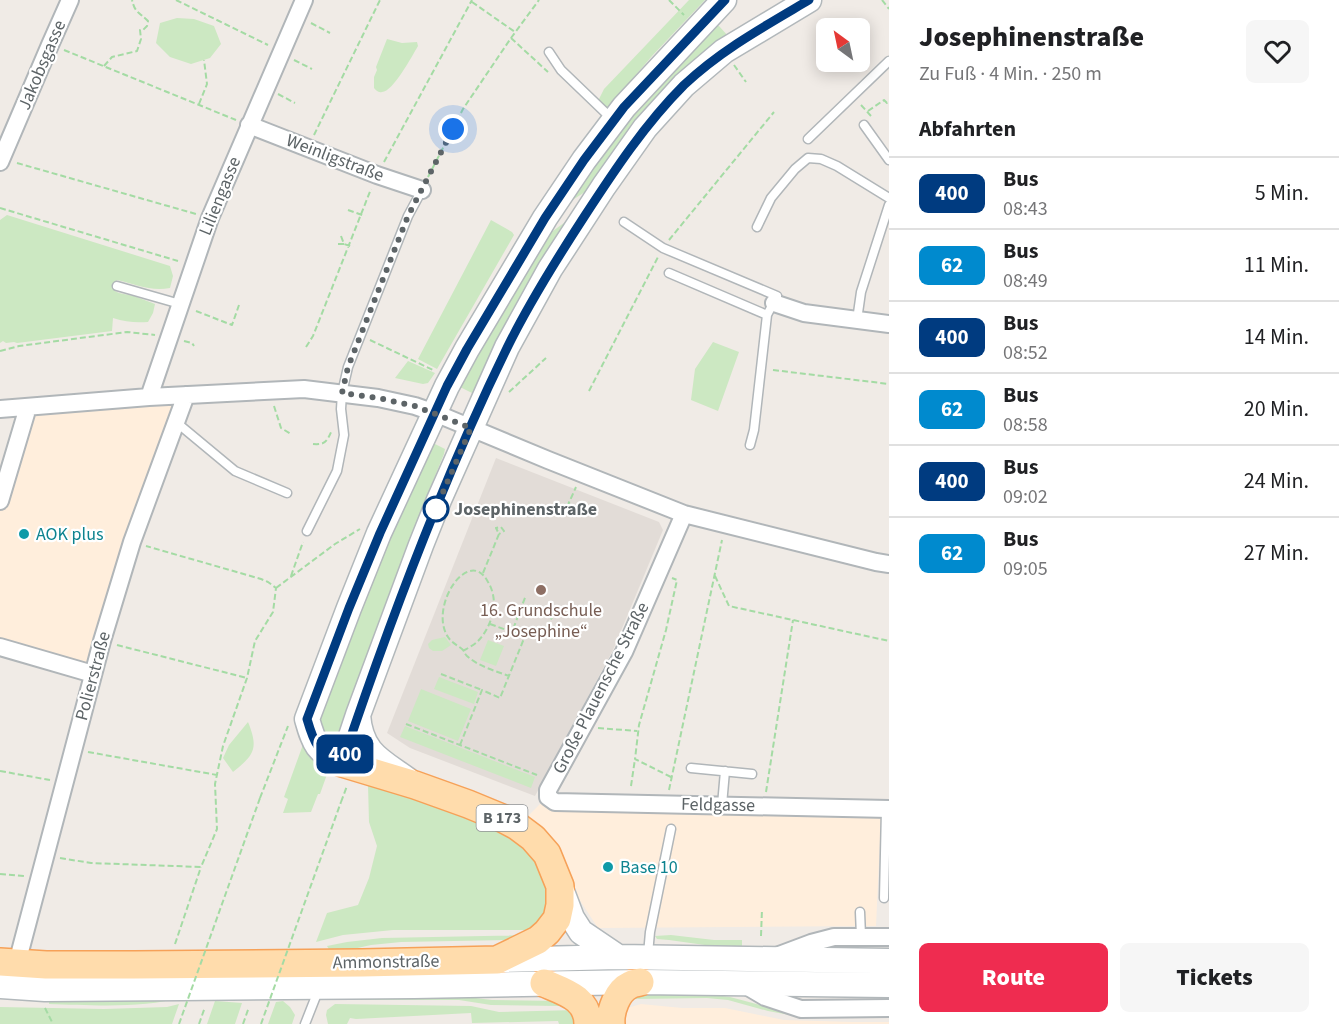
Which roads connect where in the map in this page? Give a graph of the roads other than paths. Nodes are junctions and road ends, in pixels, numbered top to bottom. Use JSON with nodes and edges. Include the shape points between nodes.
{"nodes":[{"id":1,"x":70,"y":0,"type":"edge"},
{"id":2,"x":724,"y":0,"type":"edge"},
{"id":3,"x":809,"y":0,"type":"edge"},
{"id":4,"x":300,"y":8,"type":"edge"},
{"id":5,"x":549,"y":52,"type":"dead end"},
{"id":6,"x":889,"y":61,"type":"edge"},
{"id":7,"x":614,"y":121,"type":"junction"},
{"id":8,"x":249,"y":125,"type":"junction"},
{"id":9,"x":864,"y":125,"type":"road end"},
{"id":10,"x":808,"y":139,"type":"dead end"},
{"id":11,"x":1,"y":160,"type":"edge"},
{"id":12,"x":889,"y":160,"type":"edge"},
{"id":13,"x":422,"y":190,"type":"joint"},
{"id":14,"x":889,"y":198,"type":"edge"},
{"id":15,"x":889,"y":205,"type":"edge"},
{"id":16,"x":624,"y":222,"type":"dead end"},
{"id":17,"x":757,"y":227,"type":"dead end"},
{"id":18,"x":669,"y":273,"type":"dead end"},
{"id":19,"x":117,"y":286,"type":"dead end"},
{"id":20,"x":180,"y":304,"type":"junction"},
{"id":21,"x":770,"y":309,"type":"junction"},
{"id":22,"x":857,"y":320,"type":"junction"},
{"id":23,"x":889,"y":324,"type":"edge"},
{"id":24,"x":186,"y":395,"type":"junction"},
{"id":25,"x":149,"y":397,"type":"junction"},
{"id":26,"x":342,"y":401,"type":"junction"},
{"id":27,"x":28,"y":407,"type":"junction"},
{"id":28,"x":0,"y":409,"type":"edge"},
{"id":29,"x":435,"y":413,"type":"junction"},
{"id":30,"x":176,"y":422,"type":"junction"},
{"id":31,"x":471,"y":428,"type":"junction"},
{"id":32,"x":750,"y":445,"type":"dead end"},
{"id":33,"x":287,"y":493,"type":"dead end"},
{"id":34,"x":0,"y":501,"type":"edge"},
{"id":35,"x":684,"y":514,"type":"junction"},
{"id":36,"x":307,"y":531,"type":"road end"},
{"id":37,"x":889,"y":564,"type":"edge"},
{"id":38,"x":0,"y":647,"type":"edge"},
{"id":39,"x":93,"y":674,"type":"junction"},
{"id":40,"x":358,"y":715,"type":"junction"},
{"id":41,"x":342,"y":763,"type":"junction"},
{"id":42,"x":691,"y":768,"type":"dead end"},
{"id":43,"x":725,"y":771,"type":"junction"},
{"id":44,"x":752,"y":774,"type":"dead end"},
{"id":45,"x":415,"y":785,"type":"junction"},
{"id":46,"x":548,"y":797,"type":"joint"},
{"id":47,"x":722,"y":805,"type":"junction"},
{"id":48,"x":887,"y":809,"type":"edge"},
{"id":49,"x":671,"y":829,"type":"dead end"},
{"id":50,"x":560,"y":886,"type":"junction"},
{"id":51,"x":884,"y":898,"type":"dead end"},
{"id":52,"x":860,"y":912,"type":"dead end"},
{"id":53,"x":861,"y":936,"type":"junction"},
{"id":54,"x":889,"y":937,"type":"edge"},
{"id":55,"x":618,"y":957,"type":"junction"},
{"id":56,"x":771,"y":958,"type":"junction"},
{"id":57,"x":497,"y":960,"type":"junction"},
{"id":58,"x":889,"y":961,"type":"edge"},
{"id":59,"x":8,"y":962,"type":"edge"},
{"id":60,"x":643,"y":970,"type":"junction"},
{"id":61,"x":416,"y":974,"type":"junction"},
{"id":62,"x":328,"y":975,"type":"junction"},
{"id":63,"x":544,"y":983,"type":"junction"},
{"id":64,"x":742,"y":984,"type":"junction"},
{"id":65,"x":889,"y":985,"type":"edge"},
{"id":66,"x":0,"y":987,"type":"edge"},
{"id":67,"x":889,"y":1008,"type":"edge"},
{"id":68,"x":305,"y":1024,"type":"edge"},
{"id":69,"x":588,"y":1024,"type":"edge"},
{"id":70,"x":611,"y":1024,"type":"edge"}],
"edges":[{"from":1,"to":11,"type":"street","name":"Jakobsgasse"},
{"from":2,"to":7,"type":"main road"},
{"from":3,"to":31,"type":"main road","via":[[724,51],[684,85],[645,128],[550,269],[507,347]]},
{"from":4,"to":8,"type":"street","name":"Liliengasse"},
{"from":5,"to":7,"type":"lane","via":[[561,70]]},
{"from":6,"to":10,"type":"lane"},
{"from":7,"to":29,"type":"main road","via":[[538,228],[467,349]]},
{"from":8,"to":13,"type":"street","name":"Weinligstraße"},
{"from":8,"to":20,"type":"street","name":"Liliengasse"},
{"from":9,"to":12,"type":"lane"},
{"from":13,"to":26,"type":"lane","via":[[348,367]]},
{"from":14,"to":17,"type":"lane","via":[[837,166],[821,159],[808,159],[771,198]]},
{"from":15,"to":22,"type":"lane","via":[[861,292]]},
{"from":16,"to":21,"type":"lane","via":[[663,248],[777,296]]},
{"from":18,"to":21,"type":"lane"},
{"from":19,"to":20,"type":"lane"},
{"from":20,"to":25,"type":"street","name":"Liliengasse"},
{"from":21,"to":22,"type":"street"},
{"from":21,"to":32,"type":"lane"},
{"from":22,"to":23,"type":"street"},
{"from":24,"to":25,"type":"street"},
{"from":24,"to":26,"type":"street","via":[[304,389]]},
{"from":24,"to":30,"type":"street","name":"Polierstraße"},
{"from":25,"to":27,"type":"street"},
{"from":26,"to":29,"type":"street","via":[[378,398]]},
{"from":26,"to":36,"type":"lane","via":[[344,435],[337,471]]},
{"from":27,"to":28,"type":"street"},
{"from":27,"to":34,"type":"street"},
{"from":29,"to":31,"type":"street"},
{"from":29,"to":41,"type":"main road","via":[[380,533],[307,719],[317,747]]},
{"from":30,"to":33,"type":"lane","via":[[235,471]]},
{"from":30,"to":39,"type":"street","name":"Polierstraße","via":[[132,542]]},
{"from":31,"to":35,"type":"street"},
{"from":31,"to":40,"type":"main road","via":[[421,545]]},
{"from":35,"to":37,"type":"street"},
{"from":35,"to":46,"type":"street","name":"Große Plauensche Straße","via":[[624,652],[548,790]]},
{"from":38,"to":39,"type":"street"},
{"from":39,"to":59,"type":"street","name":"Polierstraße","via":[[39,878]]},
{"from":40,"to":41,"type":"main road"},
{"from":40,"to":45,"type":"main road","via":[[368,750]]},
{"from":41,"to":45,"type":"main road","number":"B 173"},
{"from":42,"to":43,"type":"lane"},
{"from":43,"to":44,"type":"lane"},
{"from":43,"to":47,"type":"lane"},
{"from":45,"to":50,"type":"main road","number":"B 173","via":[[517,826],[547,854]]},
{"from":46,"to":47,"type":"street","name":"Feldgasse","via":[[555,802]]},
{"from":47,"to":48,"type":"street","name":"Feldgasse"},
{"from":48,"to":51,"type":"lane"},
{"from":49,"to":60,"type":"lane"},
{"from":50,"to":55,"type":"main road","via":[[581,932]]},
{"from":50,"to":57,"type":"main road","number":"B 173","via":[[557,919],[547,932]]},
{"from":52,"to":53,"type":"lane"},
{"from":53,"to":54,"type":"street","name":"Ammonstraße"},
{"from":53,"to":56,"type":"street","name":"Ammonstraße","via":[[834,937]]},
{"from":55,"to":57,"type":"main road","name":"Ammonstraße"},
{"from":55,"to":60,"type":"main road","name":"Ammonstraße"},
{"from":56,"to":58,"type":"main road","name":"Ammonstraße"},
{"from":56,"to":60,"type":"main road","name":"Ammonstraße"},
{"from":57,"to":61,"type":"main road","name":"Ammonstraße","number":"B 173"},
{"from":59,"to":62,"type":"main road","name":"Ammonstraße","number":"B 173"},
{"from":60,"to":63,"type":"main road","name":"Ammonstraße"},
{"from":60,"to":64,"type":"main road","name":"Ammonstraße"},
{"from":60,"to":70,"type":"main road","via":[[622,991],[612,1008]]},
{"from":61,"to":62,"type":"main road","name":"Ammonstraße","number":"B 173"},
{"from":61,"to":63,"type":"main road","name":"Ammonstraße"},
{"from":62,"to":66,"type":"main road","name":"Ammonstraße","via":[[68,989]]},
{"from":62,"to":68,"type":"lane"},
{"from":63,"to":69,"type":"main road","via":[[579,1000],[586,1009]]},
{"from":64,"to":65,"type":"main road","name":"Ammonstraße"},
{"from":64,"to":67,"type":"street","name":"Ammonstraße","via":[[801,1009]]}]}
